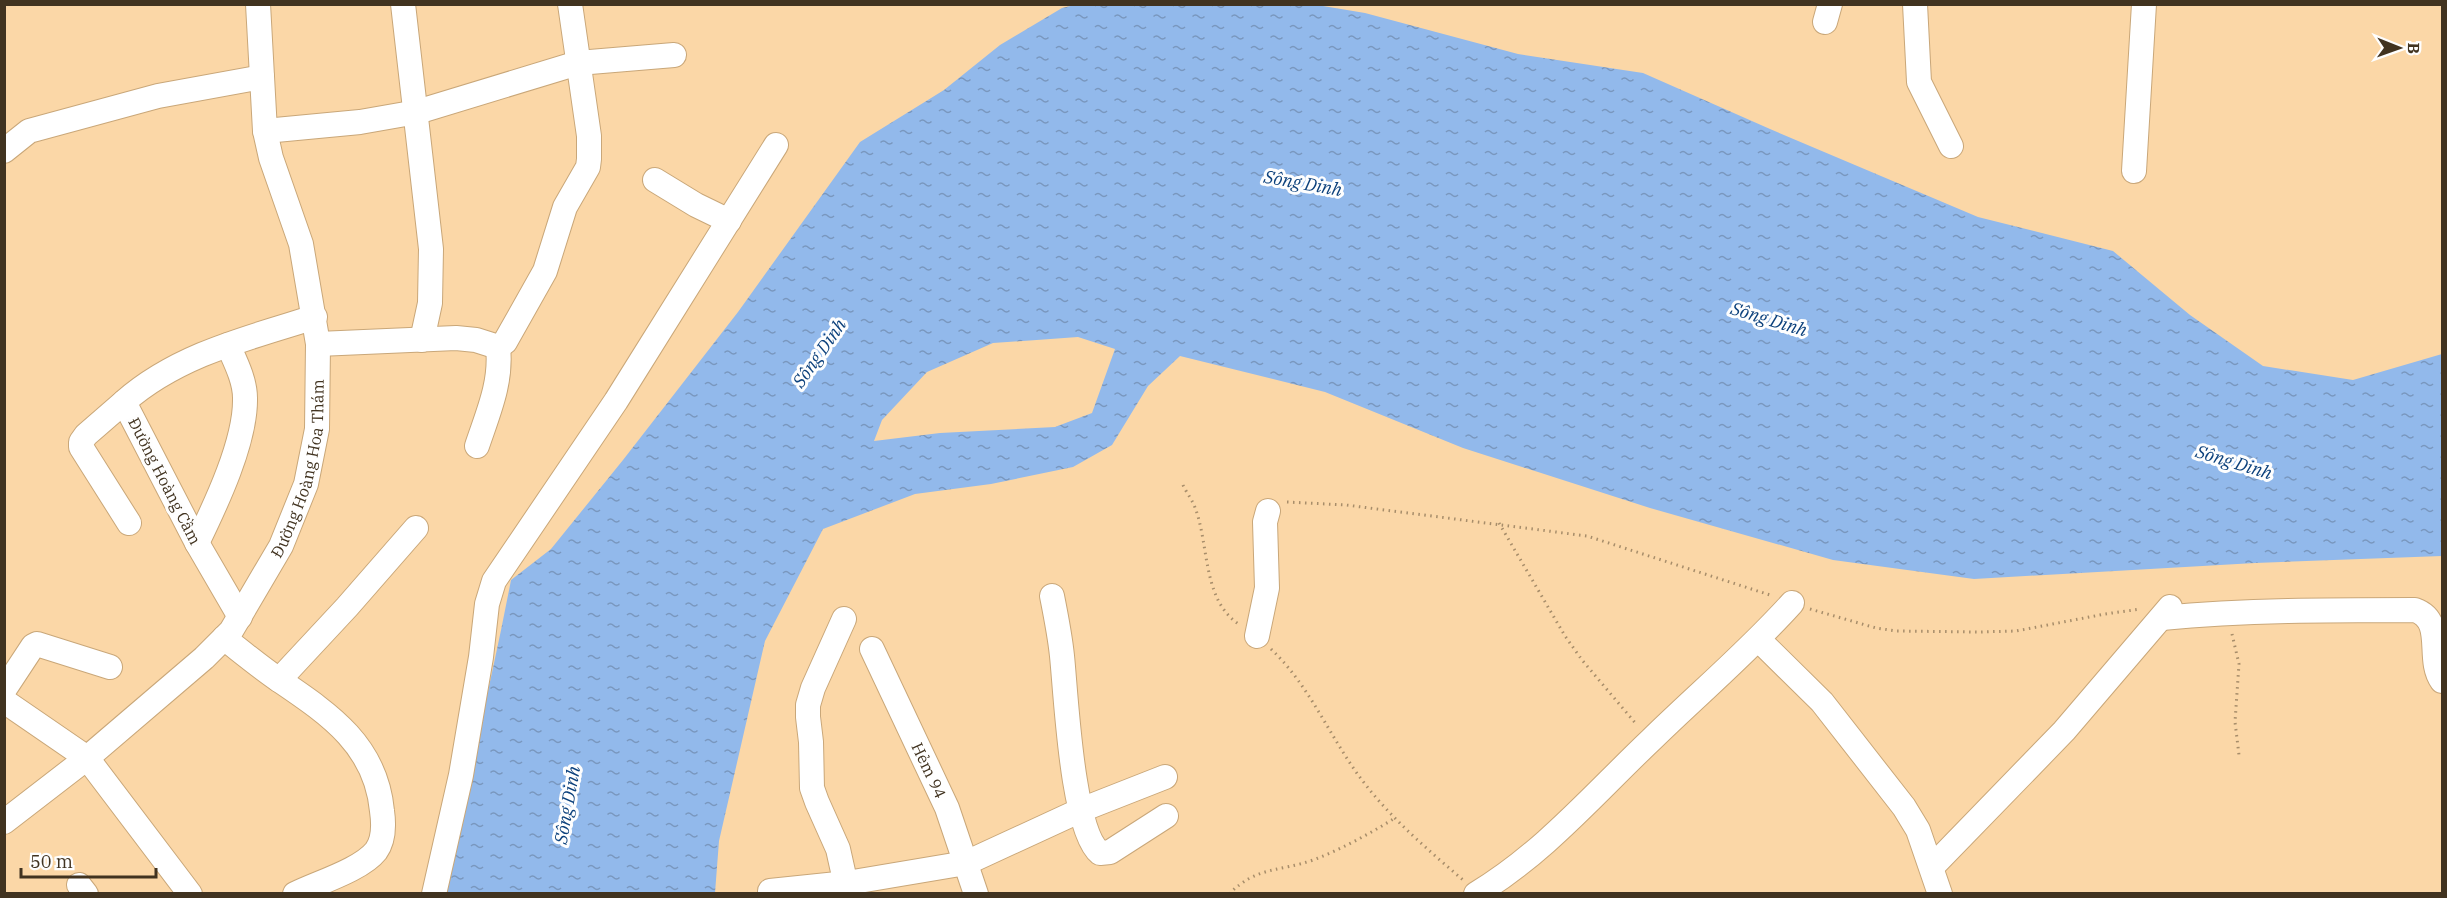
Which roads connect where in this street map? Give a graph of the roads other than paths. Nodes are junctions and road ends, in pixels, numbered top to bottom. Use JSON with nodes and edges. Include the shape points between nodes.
{"nodes":[{"id":1,"x":258,"y":4,"type":"edge"},
{"id":2,"x":403,"y":4,"type":"edge"},
{"id":3,"x":570,"y":4,"type":"edge"},
{"id":4,"x":1915,"y":4,"type":"edge"},
{"id":5,"x":2144,"y":4,"type":"edge"},
{"id":6,"x":674,"y":55,"type":"dead end"},
{"id":7,"x":578,"y":63,"type":"junction"},
{"id":8,"x":262,"y":77,"type":"junction"},
{"id":9,"x":417,"y":112,"type":"junction"},
{"id":10,"x":265,"y":131,"type":"junction"},
{"id":11,"x":776,"y":145,"type":"dead end"},
{"id":12,"x":1951,"y":147,"type":"dead end"},
{"id":13,"x":4,"y":151,"type":"edge"},
{"id":14,"x":2134,"y":171,"type":"dead end"},
{"id":15,"x":655,"y":180,"type":"dead end"},
{"id":16,"x":729,"y":221,"type":"junction"},
{"id":17,"x":315,"y":317,"type":"junction"},
{"id":18,"x":422,"y":340,"type":"junction"},
{"id":19,"x":318,"y":344,"type":"junction"},
{"id":20,"x":228,"y":345,"type":"junction"},
{"id":21,"x":498,"y":346,"type":"junction"},
{"id":22,"x":124,"y":402,"type":"junction"},
{"id":23,"x":477,"y":446,"type":"dead end"},
{"id":24,"x":1269,"y":511,"type":"road end"},
{"id":25,"x":129,"y":523,"type":"dead end"},
{"id":26,"x":416,"y":528,"type":"dead end"},
{"id":27,"x":197,"y":543,"type":"junction"},
{"id":28,"x":1052,"y":596,"type":"dead end"},
{"id":29,"x":1792,"y":603,"type":"road end"},
{"id":30,"x":240,"y":617,"type":"junction"},
{"id":31,"x":844,"y":619,"type":"dead end"},
{"id":32,"x":1257,"y":636,"type":"road end"},
{"id":33,"x":224,"y":638,"type":"junction"},
{"id":34,"x":1759,"y":640,"type":"junction"},
{"id":35,"x":872,"y":650,"type":"dead end"},
{"id":36,"x":110,"y":667,"type":"dead end"},
{"id":37,"x":279,"y":680,"type":"junction"},
{"id":38,"x":2442,"y":681,"type":"edge"},
{"id":39,"x":4,"y":690,"type":"edge"},
{"id":40,"x":4,"y":701,"type":"edge"},
{"id":41,"x":87,"y":758,"type":"junction"},
{"id":42,"x":1165,"y":777,"type":"dead end"},
{"id":43,"x":1081,"y":810,"type":"junction"},
{"id":44,"x":1166,"y":816,"type":"dead end"},
{"id":45,"x":4,"y":822,"type":"edge"},
{"id":46,"x":966,"y":863,"type":"junction"},
{"id":47,"x":1932,"y":867,"type":"junction"},
{"id":48,"x":345,"y":883,"type":"edge"},
{"id":49,"x":848,"y":888,"type":"edge"},
{"id":50,"x":770,"y":891,"type":"dead end"},
{"id":51,"x":1477,"y":893,"type":"edge"},
{"id":52,"x":190,"y":894,"type":"edge"},
{"id":53,"x":295,"y":894,"type":"edge"},
{"id":54,"x":434,"y":894,"type":"edge"},
{"id":55,"x":976,"y":894,"type":"edge"},
{"id":56,"x":1940,"y":894,"type":"edge"}],
"edges":[{"from":1,"to":8,"type":"street","name":"Đường Hoàng Hoa Thám"},
{"from":2,"to":9,"type":"street"},
{"from":3,"to":7,"type":"street"},
{"from":4,"to":12,"type":"street","via":[[1919,82]]},
{"from":5,"to":14,"type":"street"},
{"from":6,"to":7,"type":"street"},
{"from":7,"to":9,"type":"street"},
{"from":7,"to":21,"type":"street","via":[[589,136],[588,167],[565,207],[545,271],[508,336]]},
{"from":8,"to":10,"type":"street","name":"Đường Hoàng Hoa Thám"},
{"from":8,"to":13,"type":"street","via":[[158,96],[29,131]]},
{"from":9,"to":10,"type":"street"},
{"from":9,"to":18,"type":"street","via":[[432,274]]},
{"from":10,"to":17,"type":"street","name":"Đường Hoàng Hoa Thám","via":[[301,244]]},
{"from":11,"to":16,"type":"street"},
{"from":15,"to":16,"type":"street"},
{"from":16,"to":54,"type":"street","via":[[578,458],[494,581],[487,604],[461,775]]},
{"from":17,"to":19,"type":"street","name":"Đường Hoàng Hoa Thám"},
{"from":17,"to":20,"type":"street","name":"Đường Hoàng Cầm"},
{"from":18,"to":19,"type":"street"},
{"from":18,"to":21,"type":"street","via":[[466,339]]},
{"from":19,"to":30,"type":"street","name":"Đường Hoàng Hoa Thám","via":[[317,429],[306,484],[282,546]]},
{"from":20,"to":22,"type":"street","name":"Đường Hoàng Cầm","via":[[157,376]]},
{"from":20,"to":27,"type":"street","via":[[243,382],[244,413],[235,453]]},
{"from":21,"to":23,"type":"street","via":[[498,385]]},
{"from":22,"to":25,"type":"street","via":[[86,435],[81,447]]},
{"from":22,"to":27,"type":"street","name":"Đường Hoàng Cầm"},
{"from":24,"to":32,"type":"street","via":[[1265,522],[1267,588]]},
{"from":26,"to":37,"type":"street"},
{"from":27,"to":30,"type":"street","name":"Đường Hoàng Cầm"},
{"from":28,"to":43,"type":"street"},
{"from":29,"to":34,"type":"street"},
{"from":30,"to":33,"type":"street","name":"Đường Hoàng Hoa Thám"},
{"from":31,"to":49,"type":"street","via":[[813,688],[808,717],[812,788],[838,849]]},
{"from":33,"to":37,"type":"street"},
{"from":33,"to":41,"type":"street","name":"Đường Hoàng Hoa Thám"},
{"from":34,"to":47,"type":"street","via":[[1822,702],[1886,783],[1915,825]]},
{"from":34,"to":51,"type":"street","via":[[1577,813],[1512,871]]},
{"from":35,"to":46,"type":"street","name":"Hẻm 94","via":[[947,808]]},
{"from":36,"to":39,"type":"street","via":[[37,644]]},
{"from":37,"to":48,"type":"street","via":[[333,717],[358,746],[374,774],[383,821],[380,844]]},
{"from":38,"to":47,"type":"street","via":[[2435,662],[2432,624],[2415,610],[2166,612],[2064,731]]},
{"from":40,"to":41,"type":"street"},
{"from":41,"to":45,"type":"street","name":"Đường Hoàng Hoa Thám"},
{"from":41,"to":52,"type":"street"},
{"from":42,"to":43,"type":"street"},
{"from":43,"to":44,"type":"street","via":[[1092,842],[1097,851],[1105,854]]},
{"from":43,"to":46,"type":"street"},
{"from":46,"to":49,"type":"street"},
{"from":46,"to":55,"type":"street","name":"Hẻm 94"},
{"from":47,"to":56,"type":"street"},
{"from":48,"to":53,"type":"street"},
{"from":49,"to":50,"type":"street"}]}
